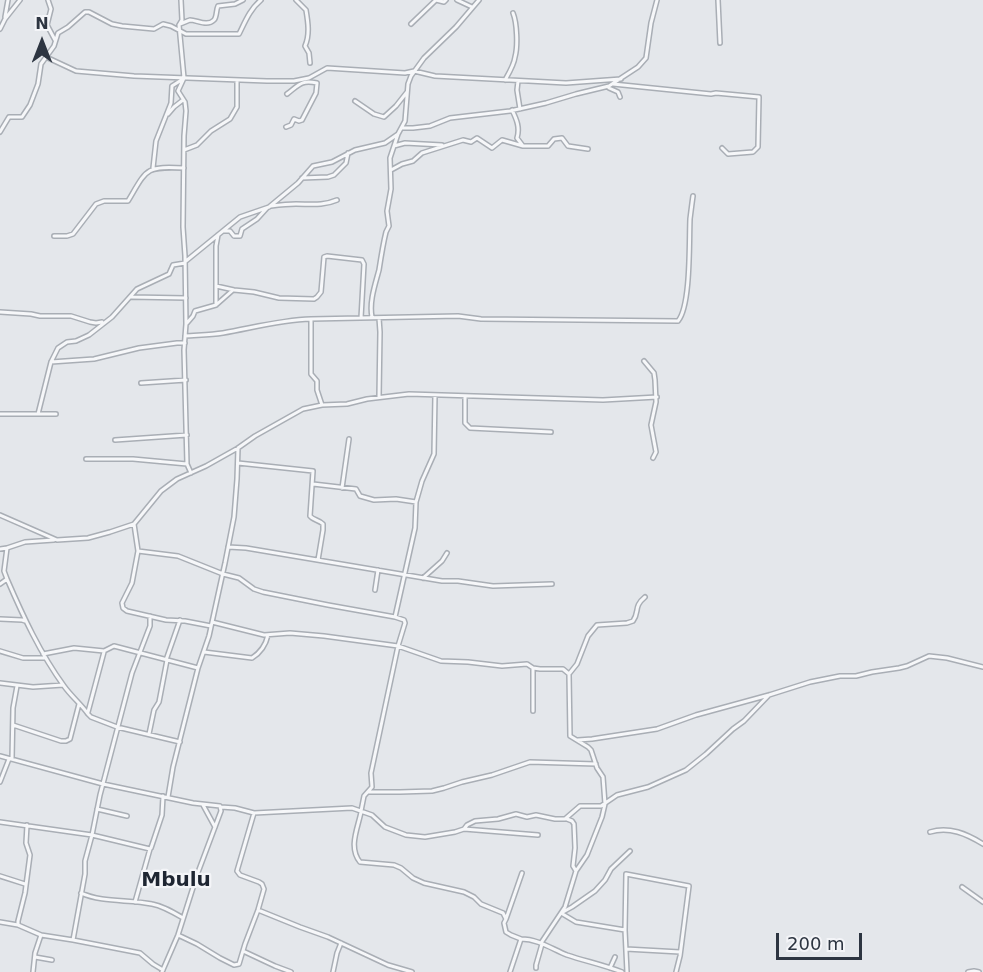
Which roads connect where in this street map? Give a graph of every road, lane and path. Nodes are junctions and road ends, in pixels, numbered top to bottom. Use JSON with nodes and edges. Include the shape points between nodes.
{"nodes":[{"id":1,"x":8,"y":0,"type":"edge"},
{"id":2,"x":20,"y":0,"type":"edge"},
{"id":3,"x":48,"y":0,"type":"edge"},
{"id":4,"x":181,"y":0,"type":"edge"},
{"id":5,"x":243,"y":0,"type":"edge"},
{"id":6,"x":261,"y":0,"type":"edge"},
{"id":7,"x":296,"y":0,"type":"edge"},
{"id":8,"x":446,"y":0,"type":"edge"},
{"id":9,"x":457,"y":0,"type":"edge"},
{"id":10,"x":479,"y":0,"type":"edge"},
{"id":11,"x":657,"y":0,"type":"edge"},
{"id":12,"x":718,"y":0,"type":"edge"},
{"id":13,"x":473,"y":7,"type":"junction"},
{"id":14,"x":513,"y":13,"type":"dead end"},
{"id":15,"x":5,"y":19,"type":"junction"},
{"id":16,"x":411,"y":24,"type":"dead end"},
{"id":17,"x":179,"y":25,"type":"junction"},
{"id":18,"x":0,"y":29,"type":"edge"},
{"id":19,"x":180,"y":30,"type":"junction"},
{"id":20,"x":56,"y":41,"type":"junction"},
{"id":21,"x":720,"y":43,"type":"dead end"},
{"id":22,"x":46,"y":57,"type":"junction"},
{"id":23,"x":310,"y":63,"type":"dead end"},
{"id":24,"x":414,"y":71,"type":"junction"},
{"id":25,"x":184,"y":78,"type":"junction"},
{"id":26,"x":621,"y":79,"type":"junction"},
{"id":27,"x":237,"y":80,"type":"junction"},
{"id":28,"x":505,"y":80,"type":"junction"},
{"id":29,"x":517,"y":81,"type":"junction"},
{"id":30,"x":612,"y":84,"type":"junction"},
{"id":31,"x":607,"y":87,"type":"junction"},
{"id":32,"x":407,"y":92,"type":"junction"},
{"id":33,"x":287,"y":94,"type":"dead end"},
{"id":34,"x":620,"y":97,"type":"dead end"},
{"id":35,"x":184,"y":100,"type":"junction"},
{"id":36,"x":355,"y":101,"type":"dead end"},
{"id":37,"x":520,"y":109,"type":"junction"},
{"id":38,"x":512,"y":110,"type":"junction"},
{"id":39,"x":167,"y":115,"type":"junction"},
{"id":40,"x":285,"y":127,"type":"dead end"},
{"id":41,"x":403,"y":128,"type":"junction"},
{"id":42,"x":0,"y":132,"type":"edge"},
{"id":43,"x":398,"y":134,"type":"junction"},
{"id":44,"x":394,"y":146,"type":"junction"},
{"id":45,"x":446,"y":146,"type":"junction"},
{"id":46,"x":523,"y":146,"type":"junction"},
{"id":47,"x":722,"y":148,"type":"dead end"},
{"id":48,"x":588,"y":149,"type":"dead end"},
{"id":49,"x":184,"y":150,"type":"junction"},
{"id":50,"x":348,"y":153,"type":"junction"},
{"id":51,"x":153,"y":168,"type":"junction"},
{"id":52,"x":184,"y":168,"type":"junction"},
{"id":53,"x":391,"y":170,"type":"junction"},
{"id":54,"x":302,"y":178,"type":"junction"},
{"id":55,"x":693,"y":196,"type":"dead end"},
{"id":56,"x":337,"y":200,"type":"dead end"},
{"id":57,"x":268,"y":207,"type":"junction"},
{"id":58,"x":219,"y":233,"type":"junction"},
{"id":59,"x":54,"y":236,"type":"dead end"},
{"id":60,"x":185,"y":262,"type":"junction"},
{"id":61,"x":216,"y":286,"type":"junction"},
{"id":62,"x":234,"y":290,"type":"junction"},
{"id":63,"x":129,"y":297,"type":"junction"},
{"id":64,"x":186,"y":298,"type":"junction"},
{"id":65,"x":216,"y":305,"type":"junction"},
{"id":66,"x":0,"y":312,"type":"edge"},
{"id":67,"x":372,"y":317,"type":"junction"},
{"id":68,"x":379,"y":318,"type":"junction"},
{"id":69,"x":310,"y":319,"type":"junction"},
{"id":70,"x":361,"y":319,"type":"junction"},
{"id":71,"x":104,"y":322,"type":"junction"},
{"id":72,"x":186,"y":324,"type":"junction"},
{"id":73,"x":185,"y":336,"type":"junction"},
{"id":74,"x":185,"y":343,"type":"junction"},
{"id":75,"x":644,"y":361,"type":"dead end"},
{"id":76,"x":51,"y":362,"type":"junction"},
{"id":77,"x":186,"y":380,"type":"junction"},
{"id":78,"x":141,"y":383,"type":"dead end"},
{"id":79,"x":435,"y":395,"type":"junction"},
{"id":80,"x":465,"y":395,"type":"junction"},
{"id":81,"x":657,"y":397,"type":"junction"},
{"id":82,"x":379,"y":398,"type":"junction"},
{"id":83,"x":322,"y":405,"type":"junction"},
{"id":84,"x":0,"y":414,"type":"edge"},
{"id":85,"x":38,"y":414,"type":"junction"},
{"id":86,"x":56,"y":414,"type":"dead end"},
{"id":87,"x":551,"y":432,"type":"dead end"},
{"id":88,"x":187,"y":435,"type":"junction"},
{"id":89,"x":349,"y":439,"type":"dead end"},
{"id":90,"x":115,"y":440,"type":"dead end"},
{"id":91,"x":238,"y":448,"type":"junction"},
{"id":92,"x":653,"y":458,"type":"dead end"},
{"id":93,"x":86,"y":459,"type":"dead end"},
{"id":94,"x":238,"y":463,"type":"junction"},
{"id":95,"x":187,"y":464,"type":"junction"},
{"id":96,"x":191,"y":473,"type":"junction"},
{"id":97,"x":313,"y":484,"type":"junction"},
{"id":98,"x":342,"y":488,"type":"junction"},
{"id":99,"x":416,"y":502,"type":"junction"},
{"id":100,"x":0,"y":515,"type":"edge"},
{"id":101,"x":134,"y":524,"type":"junction"},
{"id":102,"x":57,"y":540,"type":"junction"},
{"id":103,"x":228,"y":547,"type":"junction"},
{"id":104,"x":0,"y":549,"type":"edge"},
{"id":105,"x":7,"y":549,"type":"junction"},
{"id":106,"x":138,"y":551,"type":"junction"},
{"id":107,"x":447,"y":553,"type":"dead end"},
{"id":108,"x":318,"y":560,"type":"junction"},
{"id":109,"x":378,"y":570,"type":"junction"},
{"id":110,"x":223,"y":574,"type":"junction"},
{"id":111,"x":404,"y":575,"type":"junction"},
{"id":112,"x":423,"y":578,"type":"junction"},
{"id":113,"x":7,"y":579,"type":"junction"},
{"id":114,"x":0,"y":584,"type":"edge"},
{"id":115,"x":552,"y":584,"type":"dead end"},
{"id":116,"x":375,"y":590,"type":"dead end"},
{"id":117,"x":645,"y":597,"type":"dead end"},
{"id":118,"x":150,"y":616,"type":"junction"},
{"id":119,"x":395,"y":617,"type":"junction"},
{"id":120,"x":0,"y":619,"type":"edge"},
{"id":121,"x":180,"y":620,"type":"junction"},
{"id":122,"x":26,"y":622,"type":"junction"},
{"id":123,"x":212,"y":624,"type":"junction"},
{"id":124,"x":268,"y":635,"type":"junction"},
{"id":125,"x":398,"y":646,"type":"junction"},
{"id":126,"x":0,"y":651,"type":"edge"},
{"id":127,"x":104,"y":651,"type":"junction"},
{"id":128,"x":140,"y":652,"type":"junction"},
{"id":129,"x":204,"y":652,"type":"junction"},
{"id":130,"x":44,"y":656,"type":"junction"},
{"id":131,"x":166,"y":660,"type":"junction"},
{"id":132,"x":983,"y":667,"type":"edge"},
{"id":133,"x":198,"y":668,"type":"junction"},
{"id":134,"x":533,"y":668,"type":"junction"},
{"id":135,"x":569,"y":674,"type":"junction"},
{"id":136,"x":0,"y":683,"type":"edge"},
{"id":137,"x":63,"y":685,"type":"junction"},
{"id":138,"x":16,"y":686,"type":"junction"},
{"id":139,"x":769,"y":695,"type":"junction"},
{"id":140,"x":79,"y":704,"type":"junction"},
{"id":141,"x":533,"y":711,"type":"dead end"},
{"id":142,"x":88,"y":714,"type":"junction"},
{"id":143,"x":13,"y":725,"type":"junction"},
{"id":144,"x":117,"y":727,"type":"junction"},
{"id":145,"x":149,"y":734,"type":"junction"},
{"id":146,"x":576,"y":740,"type":"junction"},
{"id":147,"x":180,"y":742,"type":"junction"},
{"id":148,"x":0,"y":756,"type":"edge"},
{"id":149,"x":11,"y":759,"type":"junction"},
{"id":150,"x":596,"y":764,"type":"junction"},
{"id":151,"x":0,"y":782,"type":"edge"},
{"id":152,"x":103,"y":784,"type":"junction"},
{"id":153,"x":368,"y":792,"type":"junction"},
{"id":154,"x":165,"y":796,"type":"junction"},
{"id":155,"x":605,"y":804,"type":"junction"},
{"id":156,"x":203,"y":805,"type":"junction"},
{"id":157,"x":221,"y":807,"type":"junction"},
{"id":158,"x":97,"y":809,"type":"junction"},
{"id":159,"x":361,"y":811,"type":"junction"},
{"id":160,"x":254,"y":813,"type":"junction"},
{"id":161,"x":127,"y":816,"type":"dead end"},
{"id":162,"x":565,"y":819,"type":"junction"},
{"id":163,"x":0,"y":822,"type":"edge"},
{"id":164,"x":27,"y":825,"type":"junction"},
{"id":165,"x":215,"y":826,"type":"junction"},
{"id":166,"x":464,"y":829,"type":"junction"},
{"id":167,"x":930,"y":832,"type":"dead end"},
{"id":168,"x":538,"y":835,"type":"dead end"},
{"id":169,"x":92,"y":836,"type":"junction"},
{"id":170,"x":983,"y":844,"type":"edge"},
{"id":171,"x":151,"y":848,"type":"junction"},
{"id":172,"x":630,"y":851,"type":"dead end"},
{"id":173,"x":576,"y":871,"type":"junction"},
{"id":174,"x":522,"y":873,"type":"dead end"},
{"id":175,"x":0,"y":876,"type":"edge"},
{"id":176,"x":25,"y":884,"type":"junction"},
{"id":177,"x":962,"y":887,"type":"dead end"},
{"id":178,"x":80,"y":893,"type":"junction"},
{"id":179,"x":135,"y":902,"type":"junction"},
{"id":180,"x":983,"y":902,"type":"edge"},
{"id":181,"x":258,"y":910,"type":"junction"},
{"id":182,"x":561,"y":913,"type":"junction"},
{"id":183,"x":183,"y":918,"type":"junction"},
{"id":184,"x":506,"y":919,"type":"junction"},
{"id":185,"x":0,"y":922,"type":"edge"},
{"id":186,"x":18,"y":925,"type":"junction"},
{"id":187,"x":625,"y":930,"type":"junction"},
{"id":188,"x":41,"y":935,"type":"junction"},
{"id":189,"x":178,"y":935,"type":"junction"},
{"id":190,"x":521,"y":939,"type":"junction"},
{"id":191,"x":73,"y":940,"type":"junction"},
{"id":192,"x":341,"y":943,"type":"junction"},
{"id":193,"x":542,"y":944,"type":"junction"},
{"id":194,"x":626,"y":949,"type":"junction"},
{"id":195,"x":243,"y":951,"type":"junction"},
{"id":196,"x":680,"y":952,"type":"junction"},
{"id":197,"x":34,"y":957,"type":"junction"},
{"id":198,"x":615,"y":957,"type":"dead end"},
{"id":199,"x":52,"y":960,"type":"dead end"},
{"id":200,"x":536,"y":968,"type":"dead end"},
{"id":201,"x":610,"y":968,"type":"junction"},
{"id":202,"x":162,"y":971,"type":"edge"},
{"id":203,"x":33,"y":972,"type":"edge"},
{"id":204,"x":291,"y":972,"type":"edge"},
{"id":205,"x":333,"y":972,"type":"edge"},
{"id":206,"x":412,"y":972,"type":"edge"},
{"id":207,"x":510,"y":972,"type":"edge"},
{"id":208,"x":624,"y":972,"type":"edge"},
{"id":209,"x":676,"y":972,"type":"edge"},
{"id":210,"x":968,"y":972,"type":"edge"},
{"id":211,"x":980,"y":972,"type":"edge"}],
"edges":[{"from":1,"to":15,"type":"street"},
{"from":2,"to":15,"type":"street"},
{"from":3,"to":20,"type":"street","via":[[51,9],[47,25]]},
{"from":4,"to":17,"type":"street"},
{"from":5,"to":17,"type":"street","via":[[218,6],[212,21],[191,20]]},
{"from":6,"to":19,"type":"street","via":[[239,34],[186,34]]},
{"from":7,"to":23,"type":"street","via":[[306,9],[305,46]]},
{"from":8,"to":16,"type":"street","via":[[436,0]]},
{"from":9,"to":13,"type":"street"},
{"from":10,"to":13,"type":"street"},
{"from":11,"to":26,"type":"street","via":[[646,58]]},
{"from":12,"to":21,"type":"street"},
{"from":13,"to":24,"type":"street"},
{"from":14,"to":28,"type":"street","via":[[516,57]]},
{"from":15,"to":18,"type":"street"},
{"from":17,"to":19,"type":"street"},
{"from":19,"to":20,"type":"street","via":[[163,24],[154,29],[111,24],[87,12],[59,32]]},
{"from":19,"to":25,"type":"street"},
{"from":20,"to":22,"type":"street"},
{"from":22,"to":25,"type":"street","via":[[76,71]]},
{"from":22,"to":42,"type":"street","via":[[26,112],[22,117],[9,117]]},
{"from":24,"to":27,"type":"street","via":[[327,68],[294,81]]},
{"from":24,"to":28,"type":"street"},
{"from":24,"to":32,"type":"street"},
{"from":25,"to":27,"type":"street"},
{"from":25,"to":35,"type":"street","via":[[178,91]]},
{"from":25,"to":39,"type":"street","via":[[172,86]]},
{"from":26,"to":29,"type":"street"},
{"from":26,"to":30,"type":"street"},
{"from":27,"to":49,"type":"street","via":[[237,107],[230,119],[197,145]]},
{"from":28,"to":29,"type":"street"},
{"from":29,"to":37,"type":"street"},
{"from":30,"to":31,"type":"street"},
{"from":30,"to":47,"type":"street","via":[[759,97],[758,147],[753,153],[728,154]]},
{"from":31,"to":34,"type":"street"},
{"from":31,"to":37,"type":"street"},
{"from":32,"to":36,"type":"street","via":[[384,117]]},
{"from":32,"to":41,"type":"street"},
{"from":33,"to":40,"type":"street","via":[[303,82],[317,82],[316,93],[302,120],[294,118]]},
{"from":35,"to":39,"type":"street"},
{"from":35,"to":49,"type":"street"},
{"from":37,"to":38,"type":"street"},
{"from":38,"to":41,"type":"street"},
{"from":38,"to":46,"type":"street","via":[[519,130],[517,138]]},
{"from":39,"to":51,"type":"street","via":[[156,141]]},
{"from":41,"to":43,"type":"street"},
{"from":43,"to":44,"type":"street"},
{"from":43,"to":50,"type":"street"},
{"from":44,"to":45,"type":"street"},
{"from":44,"to":53,"type":"street"},
{"from":45,"to":46,"type":"street","via":[[477,138],[492,148],[502,140]]},
{"from":45,"to":53,"type":"street","via":[[422,153]]},
{"from":46,"to":48,"type":"street","via":[[548,146],[554,139],[562,138],[568,146]]},
{"from":49,"to":52,"type":"street"},
{"from":50,"to":54,"type":"street","via":[[313,166]]},
{"from":50,"to":54,"type":"street","via":[[346,163],[331,177]]},
{"from":51,"to":52,"type":"street"},
{"from":51,"to":59,"type":"street","via":[[128,201],[96,204],[73,234]]},
{"from":52,"to":60,"type":"street"},
{"from":53,"to":67,"type":"street","via":[[388,226],[373,291]]},
{"from":54,"to":57,"type":"street"},
{"from":55,"to":68,"type":"street","via":[[687,288],[678,321]]},
{"from":56,"to":57,"type":"street"},
{"from":57,"to":58,"type":"street","via":[[240,217]]},
{"from":57,"to":58,"type":"street","via":[[240,236],[231,231]]},
{"from":58,"to":60,"type":"street"},
{"from":58,"to":61,"type":"street"},
{"from":60,"to":63,"type":"street","via":[[173,265],[169,274]]},
{"from":60,"to":64,"type":"street"},
{"from":61,"to":62,"type":"street"},
{"from":61,"to":65,"type":"street"},
{"from":62,"to":65,"type":"street"},
{"from":62,"to":70,"type":"street","via":[[279,298],[314,298],[321,292],[324,257],[362,260]]},
{"from":63,"to":64,"type":"street"},
{"from":63,"to":71,"type":"street"},
{"from":64,"to":72,"type":"street"},
{"from":65,"to":72,"type":"street","via":[[195,311]]},
{"from":66,"to":71,"type":"street"},
{"from":67,"to":68,"type":"street"},
{"from":67,"to":70,"type":"street"},
{"from":68,"to":82,"type":"street"},
{"from":69,"to":70,"type":"street"},
{"from":69,"to":73,"type":"street"},
{"from":69,"to":83,"type":"street","via":[[311,374],[317,381]]},
{"from":71,"to":76,"type":"street","via":[[89,335],[57,348]]},
{"from":72,"to":73,"type":"street"},
{"from":73,"to":74,"type":"street"},
{"from":74,"to":76,"type":"street","via":[[139,348],[94,359]]},
{"from":74,"to":77,"type":"street"},
{"from":75,"to":81,"type":"street","via":[[655,376]]},
{"from":76,"to":85,"type":"street"},
{"from":77,"to":78,"type":"street"},
{"from":77,"to":88,"type":"street"},
{"from":79,"to":80,"type":"street"},
{"from":79,"to":82,"type":"street"},
{"from":79,"to":99,"type":"street","via":[[434,454]]},
{"from":80,"to":81,"type":"street","via":[[603,400]]},
{"from":80,"to":87,"type":"street","via":[[465,423],[470,428]]},
{"from":81,"to":92,"type":"street","via":[[651,425],[656,452]]},
{"from":82,"to":83,"type":"street"},
{"from":83,"to":91,"type":"street","via":[[303,409]]},
{"from":84,"to":85,"type":"street"},
{"from":85,"to":86,"type":"street"},
{"from":88,"to":90,"type":"street"},
{"from":88,"to":95,"type":"street"},
{"from":89,"to":98,"type":"street"},
{"from":91,"to":94,"type":"street"},
{"from":91,"to":96,"type":"street"},
{"from":93,"to":95,"type":"street"},
{"from":94,"to":97,"type":"street","via":[[313,471]]},
{"from":94,"to":103,"type":"street"},
{"from":95,"to":96,"type":"street"},
{"from":96,"to":101,"type":"street","via":[[161,491]]},
{"from":97,"to":98,"type":"street"},
{"from":97,"to":108,"type":"street","via":[[310,516],[323,524]]},
{"from":98,"to":99,"type":"street","via":[[356,489],[360,496],[374,500]]},
{"from":99,"to":111,"type":"street","via":[[415,528]]},
{"from":100,"to":102,"type":"street"},
{"from":101,"to":102,"type":"street","via":[[88,538]]},
{"from":101,"to":106,"type":"street"},
{"from":102,"to":105,"type":"street","via":[[25,542]]},
{"from":103,"to":108,"type":"street"},
{"from":103,"to":110,"type":"street"},
{"from":104,"to":105,"type":"street"},
{"from":105,"to":113,"type":"street"},
{"from":106,"to":110,"type":"street","via":[[178,556]]},
{"from":106,"to":118,"type":"street","via":[[132,583],[122,605],[127,611]]},
{"from":107,"to":112,"type":"street"},
{"from":108,"to":109,"type":"street"},
{"from":109,"to":111,"type":"street"},
{"from":109,"to":116,"type":"street"},
{"from":110,"to":119,"type":"street","via":[[263,592]]},
{"from":110,"to":123,"type":"street"},
{"from":111,"to":112,"type":"street"},
{"from":111,"to":119,"type":"street"},
{"from":112,"to":115,"type":"street","via":[[493,586]]},
{"from":113,"to":114,"type":"street"},
{"from":113,"to":122,"type":"street"},
{"from":117,"to":135,"type":"street","via":[[637,606],[633,621],[595,626]]},
{"from":118,"to":121,"type":"street"},
{"from":118,"to":128,"type":"street"},
{"from":119,"to":125,"type":"street","via":[[405,621]]},
{"from":120,"to":122,"type":"street"},
{"from":121,"to":123,"type":"street"},
{"from":121,"to":131,"type":"street"},
{"from":122,"to":130,"type":"street"},
{"from":123,"to":124,"type":"street"},
{"from":123,"to":129,"type":"street"},
{"from":124,"to":125,"type":"street","via":[[290,633]]},
{"from":124,"to":129,"type":"street","via":[[265,646],[252,658]]},
{"from":125,"to":134,"type":"street","via":[[441,662],[527,664]]},
{"from":125,"to":153,"type":"street"},
{"from":126,"to":130,"type":"street","via":[[23,658]]},
{"from":127,"to":128,"type":"street","via":[[114,646]]},
{"from":127,"to":130,"type":"street","via":[[74,648]]},
{"from":127,"to":142,"type":"street"},
{"from":128,"to":131,"type":"street"},
{"from":128,"to":144,"type":"street"},
{"from":129,"to":133,"type":"street"},
{"from":130,"to":137,"type":"street"},
{"from":131,"to":133,"type":"street"},
{"from":131,"to":145,"type":"street"},
{"from":132,"to":139,"type":"street","via":[[929,656],[899,668],[823,679]]},
{"from":133,"to":147,"type":"street"},
{"from":134,"to":135,"type":"street","via":[[563,669]]},
{"from":134,"to":141,"type":"street"},
{"from":135,"to":146,"type":"street","via":[[569,734]]},
{"from":136,"to":138,"type":"street"},
{"from":137,"to":138,"type":"street"},
{"from":137,"to":140,"type":"street"},
{"from":138,"to":143,"type":"street"},
{"from":139,"to":146,"type":"street","via":[[645,732]]},
{"from":139,"to":155,"type":"street","via":[[686,770],[648,787],[616,795]]},
{"from":140,"to":142,"type":"street"},
{"from":140,"to":143,"type":"street","via":[[70,739],[66,741]]},
{"from":142,"to":144,"type":"street"},
{"from":143,"to":149,"type":"street"},
{"from":144,"to":145,"type":"street"},
{"from":144,"to":152,"type":"street"},
{"from":145,"to":147,"type":"street"},
{"from":146,"to":150,"type":"street","via":[[591,750]]},
{"from":147,"to":154,"type":"street"},
{"from":148,"to":149,"type":"street"},
{"from":149,"to":151,"type":"street"},
{"from":149,"to":152,"type":"street"},
{"from":150,"to":153,"type":"street","via":[[530,762],[438,790]]},
{"from":150,"to":155,"type":"street","via":[[603,777]]},
{"from":152,"to":154,"type":"street"},
{"from":152,"to":158,"type":"street"},
{"from":153,"to":159,"type":"street"},
{"from":154,"to":156,"type":"street"},
{"from":154,"to":171,"type":"street"},
{"from":155,"to":162,"type":"street","via":[[580,806]]},
{"from":155,"to":173,"type":"street","via":[[587,855]]},
{"from":156,"to":157,"type":"street"},
{"from":156,"to":165,"type":"street"},
{"from":157,"to":160,"type":"street"},
{"from":157,"to":165,"type":"street"},
{"from":158,"to":161,"type":"street"},
{"from":158,"to":169,"type":"street"},
{"from":159,"to":160,"type":"street","via":[[346,808]]},
{"from":159,"to":166,"type":"street","via":[[406,835],[425,837]]},
{"from":159,"to":184,"type":"street","via":[[354,847],[360,862],[394,865],[424,883],[464,892],[503,913]]},
{"from":160,"to":181,"type":"street","via":[[237,871],[263,886]]},
{"from":162,"to":166,"type":"street","via":[[519,813],[476,820]]},
{"from":162,"to":173,"type":"street","via":[[574,824]]},
{"from":163,"to":164,"type":"street"},
{"from":164,"to":169,"type":"street"},
{"from":164,"to":176,"type":"street","via":[[30,855]]},
{"from":165,"to":183,"type":"street"},
{"from":166,"to":168,"type":"street"},
{"from":167,"to":170,"type":"street","via":[[960,831]]},
{"from":169,"to":171,"type":"street"},
{"from":169,"to":178,"type":"street"},
{"from":171,"to":179,"type":"street"},
{"from":172,"to":182,"type":"street","via":[[596,891]]},
{"from":173,"to":182,"type":"street"},
{"from":174,"to":184,"type":"street"},
{"from":175,"to":176,"type":"street"},
{"from":176,"to":186,"type":"street"},
{"from":177,"to":180,"type":"street"},
{"from":178,"to":179,"type":"street"},
{"from":178,"to":191,"type":"street"},
{"from":179,"to":183,"type":"street","via":[[159,905]]},
{"from":181,"to":192,"type":"street"},
{"from":181,"to":195,"type":"street"},
{"from":182,"to":187,"type":"street","via":[[576,922]]},
{"from":182,"to":193,"type":"street"},
{"from":183,"to":189,"type":"street"},
{"from":184,"to":190,"type":"street","via":[[506,932]]},
{"from":185,"to":186,"type":"street"},
{"from":186,"to":188,"type":"street"},
{"from":187,"to":194,"type":"street"},
{"from":187,"to":196,"type":"street","via":[[626,874],[689,886]]},
{"from":188,"to":191,"type":"street"},
{"from":188,"to":197,"type":"street"},
{"from":189,"to":195,"type":"street","via":[[234,965],[239,964]]},
{"from":189,"to":202,"type":"street"},
{"from":190,"to":193,"type":"street"},
{"from":190,"to":207,"type":"street"},
{"from":191,"to":202,"type":"street","via":[[140,953]]},
{"from":192,"to":205,"type":"street"},
{"from":192,"to":206,"type":"street"},
{"from":193,"to":200,"type":"street"},
{"from":193,"to":201,"type":"street"},
{"from":194,"to":196,"type":"street"},
{"from":194,"to":208,"type":"street"},
{"from":195,"to":204,"type":"street"},
{"from":196,"to":209,"type":"street"},
{"from":197,"to":199,"type":"street"},
{"from":197,"to":203,"type":"street"},
{"from":198,"to":201,"type":"street"},
{"from":201,"to":208,"type":"street"},
{"from":210,"to":211,"type":"street"}]}
